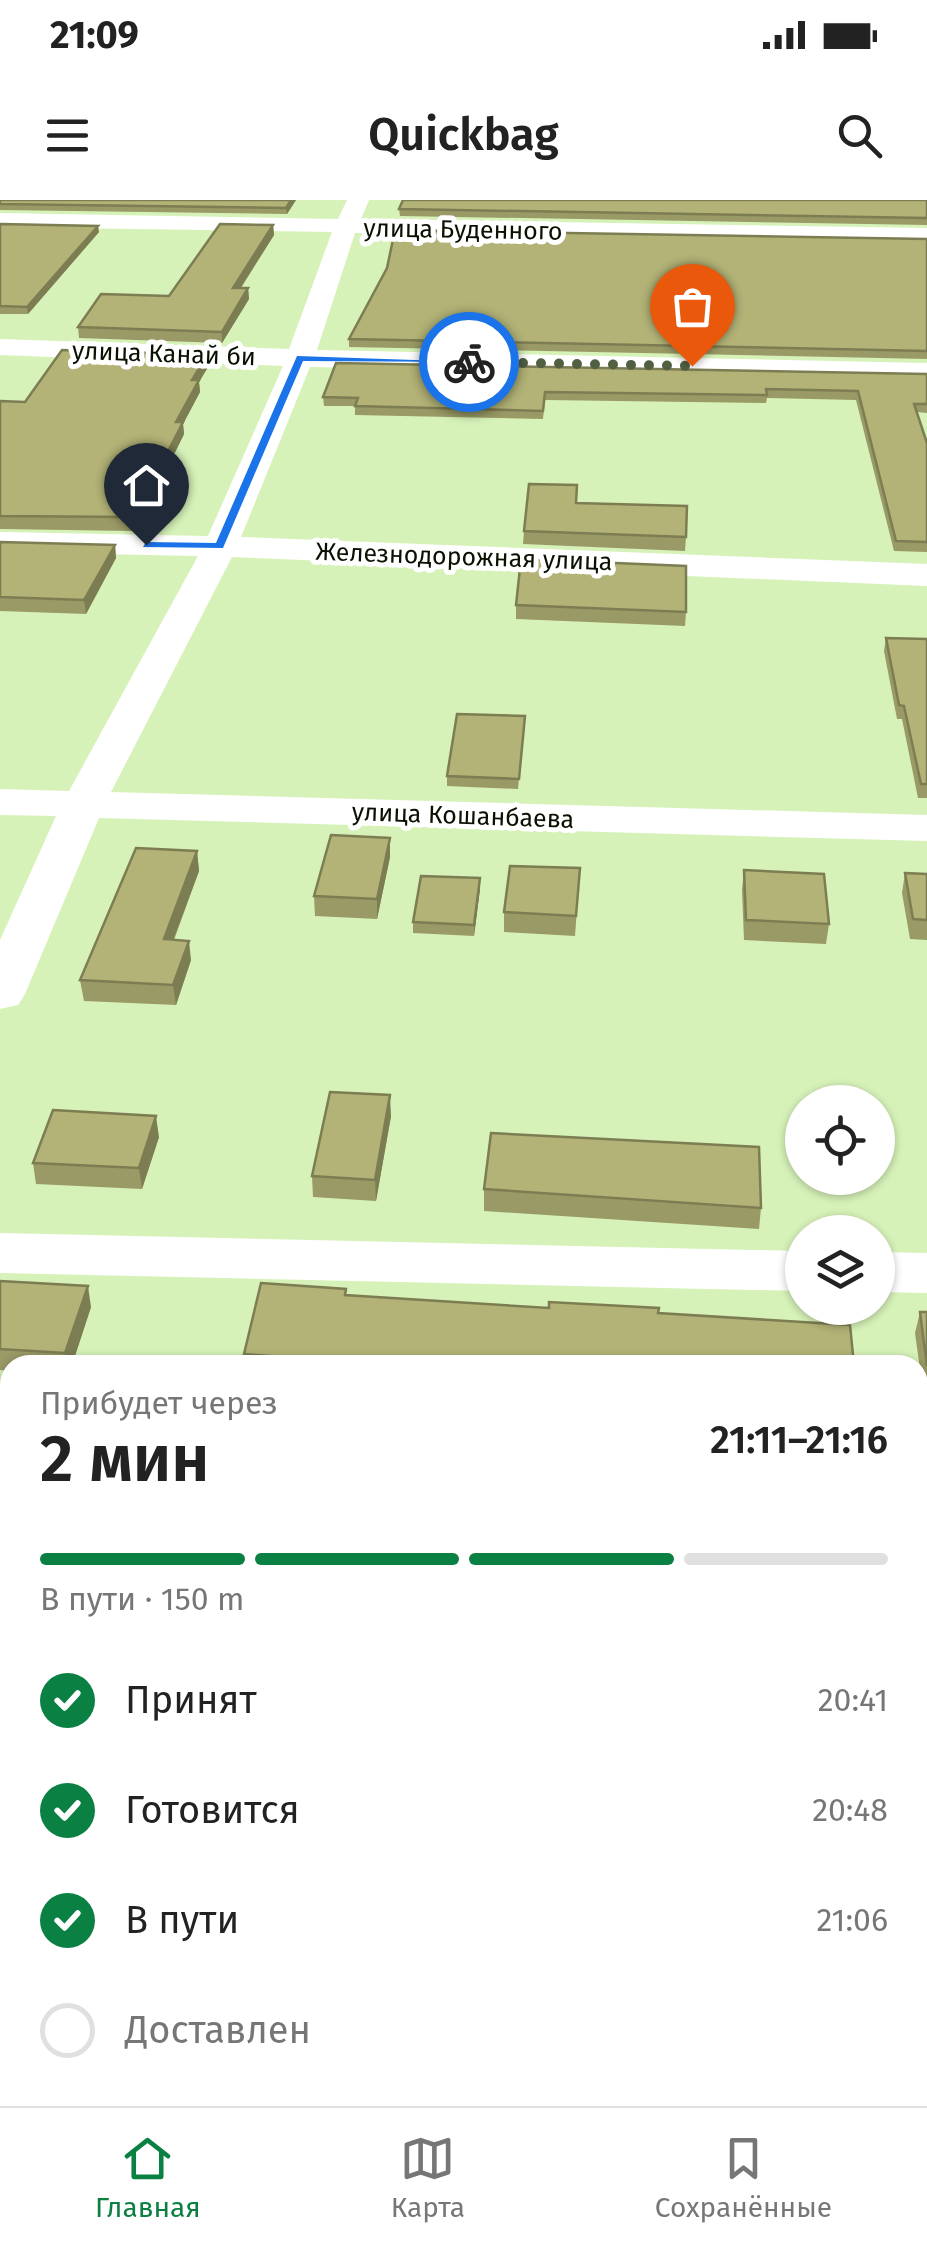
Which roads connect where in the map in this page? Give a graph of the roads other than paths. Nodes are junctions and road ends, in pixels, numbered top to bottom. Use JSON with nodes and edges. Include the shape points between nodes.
{"nodes":[{"id":1,"x":352,"y":214,"type":"edge"},
{"id":2,"x":0,"y":220,"type":"edge"},
{"id":3,"x":927,"y":235,"type":"edge"},
{"id":4,"x":0,"y":347,"type":"edge"},
{"id":5,"x":300,"y":358,"type":"junction"},
{"id":6,"x":927,"y":372,"type":"edge"},
{"id":7,"x":0,"y":542,"type":"edge"},
{"id":8,"x":220,"y":546,"type":"junction"},
{"id":9,"x":927,"y":575,"type":"edge"},
{"id":10,"x":0,"y":802,"type":"edge"},
{"id":11,"x":83,"y":805,"type":"junction"},
{"id":12,"x":927,"y":828,"type":"edge"},
{"id":13,"x":0,"y":994,"type":"edge"},
{"id":14,"x":0,"y":1253,"type":"edge"},
{"id":15,"x":785,"y":1271,"type":"edge"},
{"id":16,"x":895,"y":1273,"type":"edge"},
{"id":17,"x":927,"y":1274,"type":"edge"}],
"edges":[{"from":1,"to":2,"type":"street","name":"улица Буденного"},
{"from":1,"to":3,"type":"street","name":"улица Буденного"},
{"from":1,"to":5,"type":"street"},
{"from":4,"to":5,"type":"street","name":"улица Канай би"},
{"from":5,"to":6,"type":"street","name":"улица Канай би"},
{"from":5,"to":8,"type":"street"},
{"from":7,"to":8,"type":"street","name":"Железнодорожная улица"},
{"from":8,"to":9,"type":"street","name":"Железнодорожная улица"},
{"from":8,"to":11,"type":"street"},
{"from":10,"to":11,"type":"street","name":"улица Кошанбаева"},
{"from":11,"to":12,"type":"street","name":"улица Кошанбаева"},
{"from":11,"to":13,"type":"street"},
{"from":14,"to":15,"type":"street"},
{"from":16,"to":17,"type":"street"}]}
